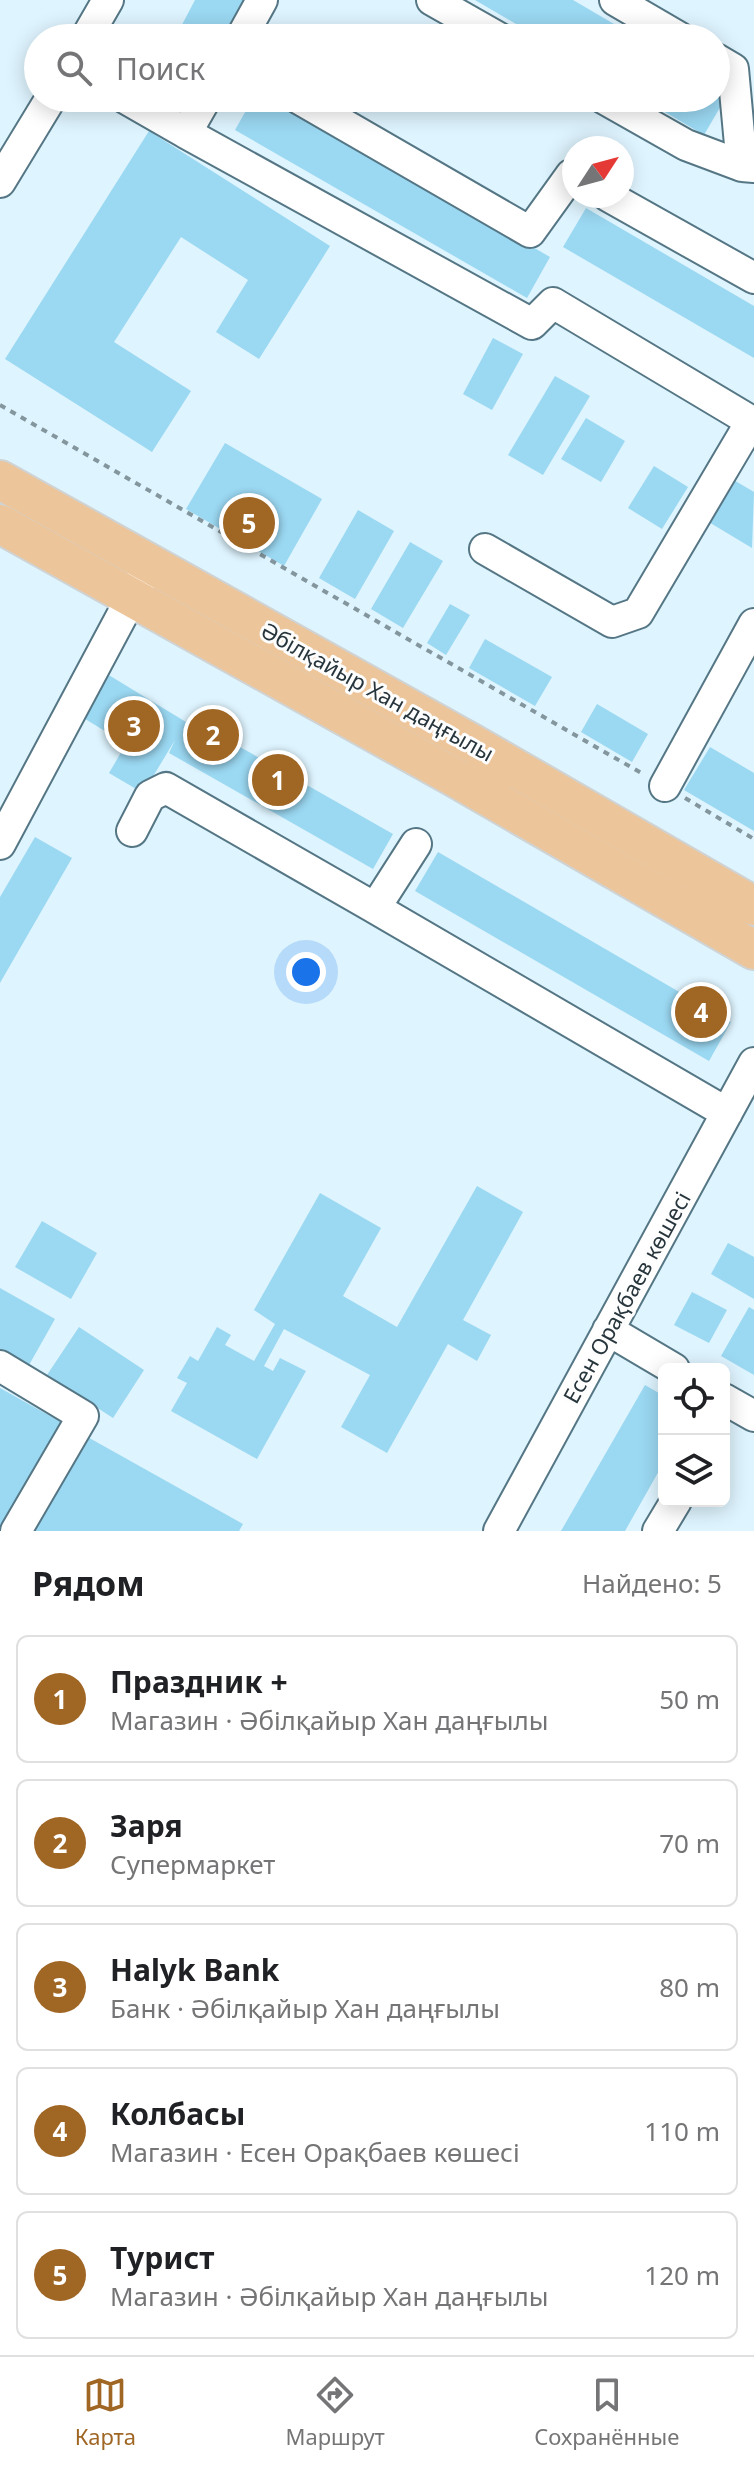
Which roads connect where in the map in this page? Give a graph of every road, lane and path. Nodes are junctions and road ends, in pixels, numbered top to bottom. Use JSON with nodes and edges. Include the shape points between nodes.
{"nodes":[{"id":1,"x":108,"y":0,"type":"edge"},
{"id":2,"x":262,"y":0,"type":"edge"},
{"id":3,"x":432,"y":0,"type":"edge"},
{"id":4,"x":615,"y":0,"type":"edge"},
{"id":5,"x":94,"y":24,"type":"edge"},
{"id":6,"x":249,"y":24,"type":"edge"},
{"id":7,"x":474,"y":24,"type":"edge"},
{"id":8,"x":656,"y":24,"type":"edge"},
{"id":9,"x":730,"y":67,"type":"edge"},
{"id":10,"x":42,"y":112,"type":"edge"},
{"id":11,"x":149,"y":112,"type":"edge"},
{"id":12,"x":198,"y":112,"type":"edge"},
{"id":13,"x":322,"y":112,"type":"edge"},
{"id":14,"x":628,"y":112,"type":"edge"},
{"id":15,"x":186,"y":133,"type":"junction"},
{"id":16,"x":748,"y":167,"type":"edge"},
{"id":17,"x":0,"y":182,"type":"edge"},
{"id":18,"x":562,"y":188,"type":"edge"},
{"id":19,"x":629,"y":208,"type":"edge"},
{"id":20,"x":754,"y":278,"type":"edge"},
{"id":21,"x":0,"y":405,"type":"edge"},
{"id":22,"x":752,"y":423,"type":"edge"},
{"id":23,"x":0,"y":480,"type":"edge"},
{"id":24,"x":0,"y":524,"type":"edge"},
{"id":25,"x":485,"y":549,"type":"dead end"},
{"id":26,"x":150,"y":563,"type":"junction"},
{"id":27,"x":132,"y":598,"type":"junction"},
{"id":28,"x":754,"y":624,"type":"edge"},
{"id":29,"x":665,"y":786,"type":"junction"},
{"id":30,"x":132,"y":831,"type":"dead end"},
{"id":31,"x":754,"y":839,"type":"edge"},
{"id":32,"x":0,"y":844,"type":"edge"},
{"id":33,"x":416,"y":844,"type":"dead end"},
{"id":34,"x":754,"y":906,"type":"edge"},
{"id":35,"x":375,"y":908,"type":"junction"},
{"id":36,"x":754,"y":950,"type":"edge"},
{"id":37,"x":754,"y":1063,"type":"edge"},
{"id":38,"x":727,"y":1113,"type":"junction"},
{"id":39,"x":608,"y":1330,"type":"junction"},
{"id":40,"x":664,"y":1363,"type":"edge"},
{"id":41,"x":0,"y":1366,"type":"edge"},
{"id":42,"x":672,"y":1507,"type":"edge"},
{"id":43,"x":16,"y":1531,"type":"edge"},
{"id":44,"x":499,"y":1531,"type":"edge"},
{"id":45,"x":658,"y":1531,"type":"edge"}],
"edges":[{"from":1,"to":5,"type":"street"},
{"from":2,"to":6,"type":"street"},
{"from":3,"to":7,"type":"street"},
{"from":4,"to":8,"type":"street"},
{"from":9,"to":16,"type":"street"},
{"from":10,"to":17,"type":"street"},
{"from":11,"to":15,"type":"street"},
{"from":12,"to":15,"type":"street"},
{"from":13,"to":18,"type":"street","via":[[530,232]]},
{"from":14,"to":16,"type":"street","via":[[686,145]]},
{"from":15,"to":22,"type":"street","via":[[532,324],[553,303]]},
{"from":19,"to":20,"type":"street"},
{"from":21,"to":29,"type":"path"},
{"from":22,"to":25,"type":"street","via":[[638,613],[627,619],[612,622]]},
{"from":23,"to":26,"type":"main road","name":"Әбілқайыр Хан даңғылы"},
{"from":24,"to":27,"type":"main road","name":"Әбілқайыр Хан даңғылы"},
{"from":26,"to":27,"type":"street"},
{"from":26,"to":34,"type":"main road","name":"Әбілқайыр Хан даңғылы"},
{"from":27,"to":32,"type":"street"},
{"from":27,"to":36,"type":"main road","name":"Әбілқайыр Хан даңғылы"},
{"from":28,"to":29,"type":"street"},
{"from":29,"to":31,"type":"path"},
{"from":30,"to":35,"type":"street","via":[[150,796],[166,788]]},
{"from":33,"to":35,"type":"street"},
{"from":35,"to":38,"type":"street"},
{"from":37,"to":38,"type":"street","name":"Есен Орақбаев көшесі"},
{"from":38,"to":39,"type":"street","name":"Есен Орақбаев көшесі"},
{"from":39,"to":40,"type":"street"},
{"from":39,"to":44,"type":"street","name":"Есен Орақбаев көшесі"},
{"from":41,"to":43,"type":"street","via":[[83,1416]]},
{"from":42,"to":45,"type":"street"}]}
